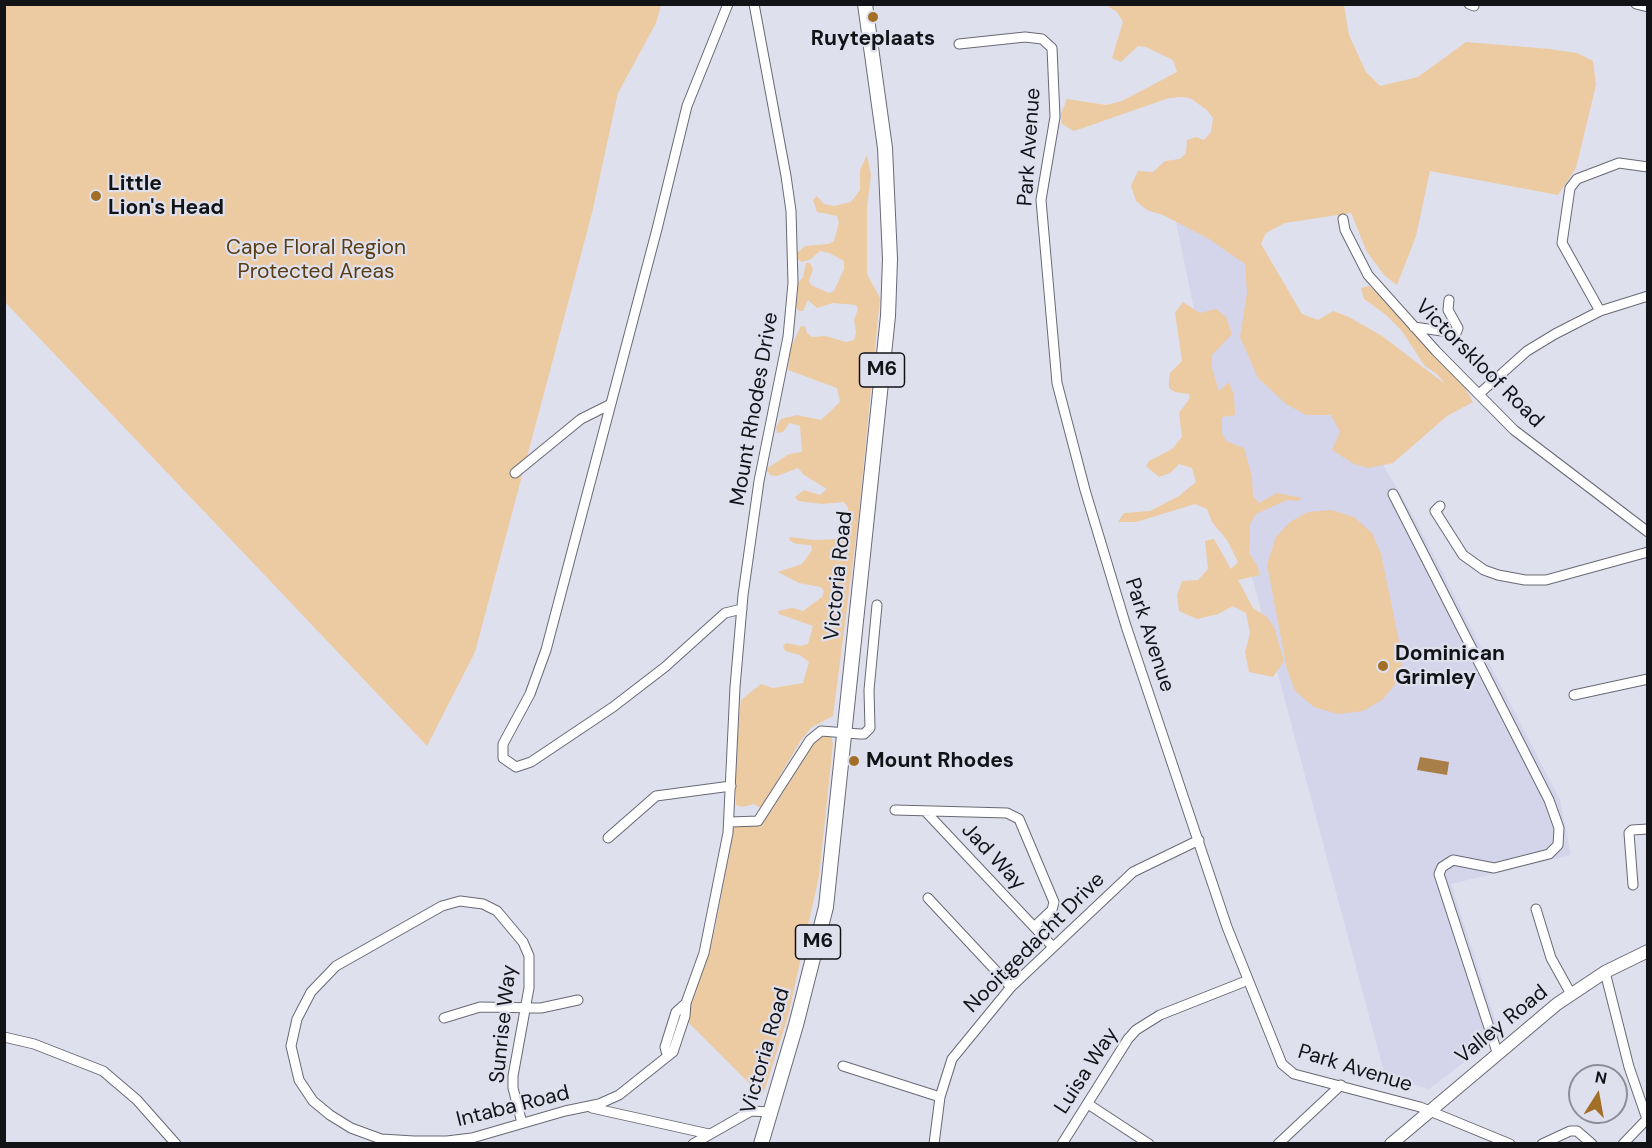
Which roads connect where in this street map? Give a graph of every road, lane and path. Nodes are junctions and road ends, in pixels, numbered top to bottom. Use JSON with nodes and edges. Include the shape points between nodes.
{"nodes":[{"id":1,"x":728,"y":4,"type":"edge"},
{"id":2,"x":754,"y":4,"type":"edge"},
{"id":3,"x":865,"y":4,"type":"edge"},
{"id":4,"x":1636,"y":4,"type":"edge"},
{"id":5,"x":1647,"y":7,"type":"edge"},
{"id":6,"x":959,"y":44,"type":"dead end"},
{"id":7,"x":1647,"y":167,"type":"edge"},
{"id":8,"x":1342,"y":219,"type":"dead end"},
{"id":9,"x":1647,"y":296,"type":"edge"},
{"id":10,"x":1449,"y":300,"type":"dead end"},
{"id":11,"x":1600,"y":311,"type":"junction"},
{"id":12,"x":1414,"y":327,"type":"junction"},
{"id":13,"x":1479,"y":394,"type":"junction"},
{"id":14,"x":609,"y":405,"type":"junction"},
{"id":15,"x":515,"y":473,"type":"dead end"},
{"id":16,"x":1393,"y":494,"type":"dead end"},
{"id":17,"x":1440,"y":506,"type":"dead end"},
{"id":18,"x":1647,"y":532,"type":"edge"},
{"id":19,"x":1647,"y":552,"type":"edge"},
{"id":20,"x":877,"y":605,"type":"dead end"},
{"id":21,"x":742,"y":609,"type":"junction"},
{"id":22,"x":1647,"y":680,"type":"edge"},
{"id":23,"x":1575,"y":695,"type":"dead end"},
{"id":24,"x":844,"y":733,"type":"junction"},
{"id":25,"x":731,"y":786,"type":"junction"},
{"id":26,"x":895,"y":810,"type":"dead end"},
{"id":27,"x":926,"y":812,"type":"junction"},
{"id":28,"x":730,"y":822,"type":"junction"},
{"id":29,"x":1647,"y":829,"type":"edge"},
{"id":30,"x":608,"y":838,"type":"dead end"},
{"id":31,"x":1199,"y":840,"type":"junction"},
{"id":32,"x":1634,"y":885,"type":"dead end"},
{"id":33,"x":928,"y":898,"type":"dead end"},
{"id":34,"x":1536,"y":909,"type":"dead end"},
{"id":35,"x":1034,"y":927,"type":"junction"},
{"id":36,"x":390,"y":936,"type":"joint"},
{"id":37,"x":1053,"y":947,"type":"junction"},
{"id":38,"x":1647,"y":951,"type":"edge"},
{"id":39,"x":1605,"y":972,"type":"junction"},
{"id":40,"x":1246,"y":981,"type":"junction"},
{"id":41,"x":1011,"y":987,"type":"junction"},
{"id":42,"x":1571,"y":994,"type":"junction"},
{"id":43,"x":578,"y":1000,"type":"dead end"},
{"id":44,"x":686,"y":1003,"type":"joint"},
{"id":45,"x":526,"y":1009,"type":"junction"},
{"id":46,"x":444,"y":1018,"type":"dead end"},
{"id":47,"x":4,"y":1037,"type":"edge"},
{"id":48,"x":1497,"y":1052,"type":"junction"},
{"id":49,"x":843,"y":1066,"type":"dead end"},
{"id":50,"x":1341,"y":1085,"type":"junction"},
{"id":51,"x":940,"y":1097,"type":"junction"},
{"id":52,"x":1088,"y":1104,"type":"junction"},
{"id":53,"x":590,"y":1107,"type":"junction"},
{"id":54,"x":1430,"y":1111,"type":"junction"},
{"id":55,"x":771,"y":1112,"type":"junction"},
{"id":56,"x":522,"y":1123,"type":"junction"},
{"id":57,"x":709,"y":1134,"type":"junction"},
{"id":58,"x":176,"y":1143,"type":"edge"},
{"id":59,"x":693,"y":1143,"type":"edge"},
{"id":60,"x":761,"y":1143,"type":"edge"},
{"id":61,"x":934,"y":1143,"type":"edge"},
{"id":62,"x":1062,"y":1143,"type":"edge"},
{"id":63,"x":1149,"y":1143,"type":"edge"},
{"id":64,"x":1278,"y":1143,"type":"edge"},
{"id":65,"x":1391,"y":1143,"type":"edge"},
{"id":66,"x":1510,"y":1143,"type":"edge"},
{"id":67,"x":1542,"y":1143,"type":"edge"},
{"id":68,"x":1592,"y":1143,"type":"edge"},
{"id":69,"x":1623,"y":1143,"type":"edge"}],
"edges":[{"from":1,"to":14,"type":"street","via":[[687,106]]},
{"from":2,"to":21,"type":"street","name":"Mount Rhodes Drive","via":[[791,211],[793,283],[788,336],[759,482]]},
{"from":3,"to":24,"type":"main road","name":"Victoria Road","number":"M6","via":[[885,148],[890,259],[888,316]]},
{"from":4,"to":5,"type":"street"},
{"from":6,"to":31,"type":"street","name":"Park Avenue","via":[[1024,37],[1042,39],[1052,48],[1055,117],[1041,200],[1057,383],[1126,626]]},
{"from":7,"to":11,"type":"street","via":[[1619,163],[1577,179],[1570,188],[1562,243]]},
{"from":8,"to":12,"type":"street","name":"Victorskloof Road","via":[[1365,271]]},
{"from":9,"to":11,"type":"street"},
{"from":10,"to":12,"type":"street","via":[[1456,333]]},
{"from":11,"to":13,"type":"street","via":[[1527,351]]},
{"from":12,"to":13,"type":"street","name":"Victorskloof Road"},
{"from":13,"to":18,"type":"street","name":"Victorskloof Road","via":[[1514,430]]},
{"from":14,"to":15,"type":"street","via":[[581,419]]},
{"from":14,"to":21,"type":"street","via":[[546,650],[530,693],[501,750],[503,758],[509,764],[523,766],[531,762],[614,707],[725,613]]},
{"from":16,"to":48,"type":"street","via":[[1550,800],[1559,828],[1558,845],[1549,854],[1494,868],[1454,860],[1446,862],[1439,874]]},
{"from":17,"to":19,"type":"street","via":[[1435,511],[1463,555],[1498,575],[1546,580]]},
{"from":20,"to":24,"type":"street","via":[[869,690],[870,728],[866,739]]},
{"from":21,"to":25,"type":"street","name":"Mount Rhodes Drive"},
{"from":22,"to":23,"type":"street"},
{"from":24,"to":28,"type":"street","via":[[825,730],[815,735],[758,821]]},
{"from":24,"to":55,"type":"main road","name":"Victoria Road","number":"M6","via":[[826,907]]},
{"from":25,"to":28,"type":"street","name":"Mount Rhodes Drive"},
{"from":25,"to":30,"type":"street","via":[[656,796]]},
{"from":26,"to":27,"type":"street","name":"Jad Way"},
{"from":27,"to":35,"type":"street","name":"Jad Way"},
{"from":27,"to":35,"type":"street","name":"Jad Way","via":[[1007,813],[1019,819],[1054,902],[1052,910]]},
{"from":28,"to":44,"type":"street","name":"Mount Rhodes Drive","via":[[707,942]]},
{"from":29,"to":32,"type":"street","via":[[1629,833]]},
{"from":31,"to":37,"type":"street","name":"Nooitgedacht Drive","via":[[1137,869]]},
{"from":31,"to":40,"type":"street","name":"Park Avenue"},
{"from":33,"to":41,"type":"street"},
{"from":34,"to":42,"type":"street","via":[[1551,958]]},
{"from":35,"to":37,"type":"street","name":"Jad Way"},
{"from":36,"to":45,"type":"street","name":"Sunrise Way","via":[[442,906],[460,901],[483,904],[497,911],[523,942],[529,956]]},
{"from":36,"to":56,"type":"street","name":"Intaba Road","via":[[336,966],[311,992],[297,1019],[291,1046],[293,1065],[313,1101],[351,1128],[381,1139],[447,1141]]},
{"from":37,"to":41,"type":"street","name":"Nooitgedacht Drive"},
{"from":38,"to":39,"type":"street","name":"Valley Road"},
{"from":39,"to":42,"type":"street","name":"Valley Road"},
{"from":39,"to":69,"type":"street","via":[[1629,1067],[1647,1119]]},
{"from":40,"to":50,"type":"street","name":"Park Avenue","via":[[1285,1068],[1294,1074]]},
{"from":40,"to":52,"type":"street","name":"Luisa Way","via":[[1146,1022],[1128,1039]]},
{"from":41,"to":51,"type":"street","name":"Nooitgedacht Drive","via":[[952,1059]]},
{"from":42,"to":48,"type":"street","name":"Valley Road"},
{"from":43,"to":45,"type":"street"},
{"from":44,"to":53,"type":"street","name":"Intaba Road","via":[[676,1012],[665,1047],[667,1055],[619,1095]]},
{"from":45,"to":46,"type":"street","via":[[480,1007]]},
{"from":45,"to":56,"type":"street","name":"Sunrise Way","via":[[513,1076]]},
{"from":47,"to":58,"type":"street","via":[[34,1044],[103,1071],[137,1100]]},
{"from":48,"to":54,"type":"street","name":"Valley Road"},
{"from":49,"to":51,"type":"street"},
{"from":50,"to":54,"type":"street","name":"Park Avenue"},
{"from":50,"to":64,"type":"street"},
{"from":51,"to":61,"type":"street","name":"Nooitgedacht Drive"},
{"from":52,"to":62,"type":"street","name":"Luisa Way"},
{"from":52,"to":63,"type":"street"},
{"from":53,"to":56,"type":"street","name":"Intaba Road"},
{"from":53,"to":57,"type":"street","name":"Intaba Road"},
{"from":54,"to":65,"type":"street","name":"Valley Road"},
{"from":54,"to":66,"type":"street","name":"Park Avenue"},
{"from":55,"to":57,"type":"street","via":[[751,1111]]},
{"from":55,"to":60,"type":"main road","name":"Victoria Road","number":"M6"},
{"from":57,"to":59,"type":"street"},
{"from":67,"to":68,"type":"street","via":[[1570,1131],[1577,1131]]}]}
